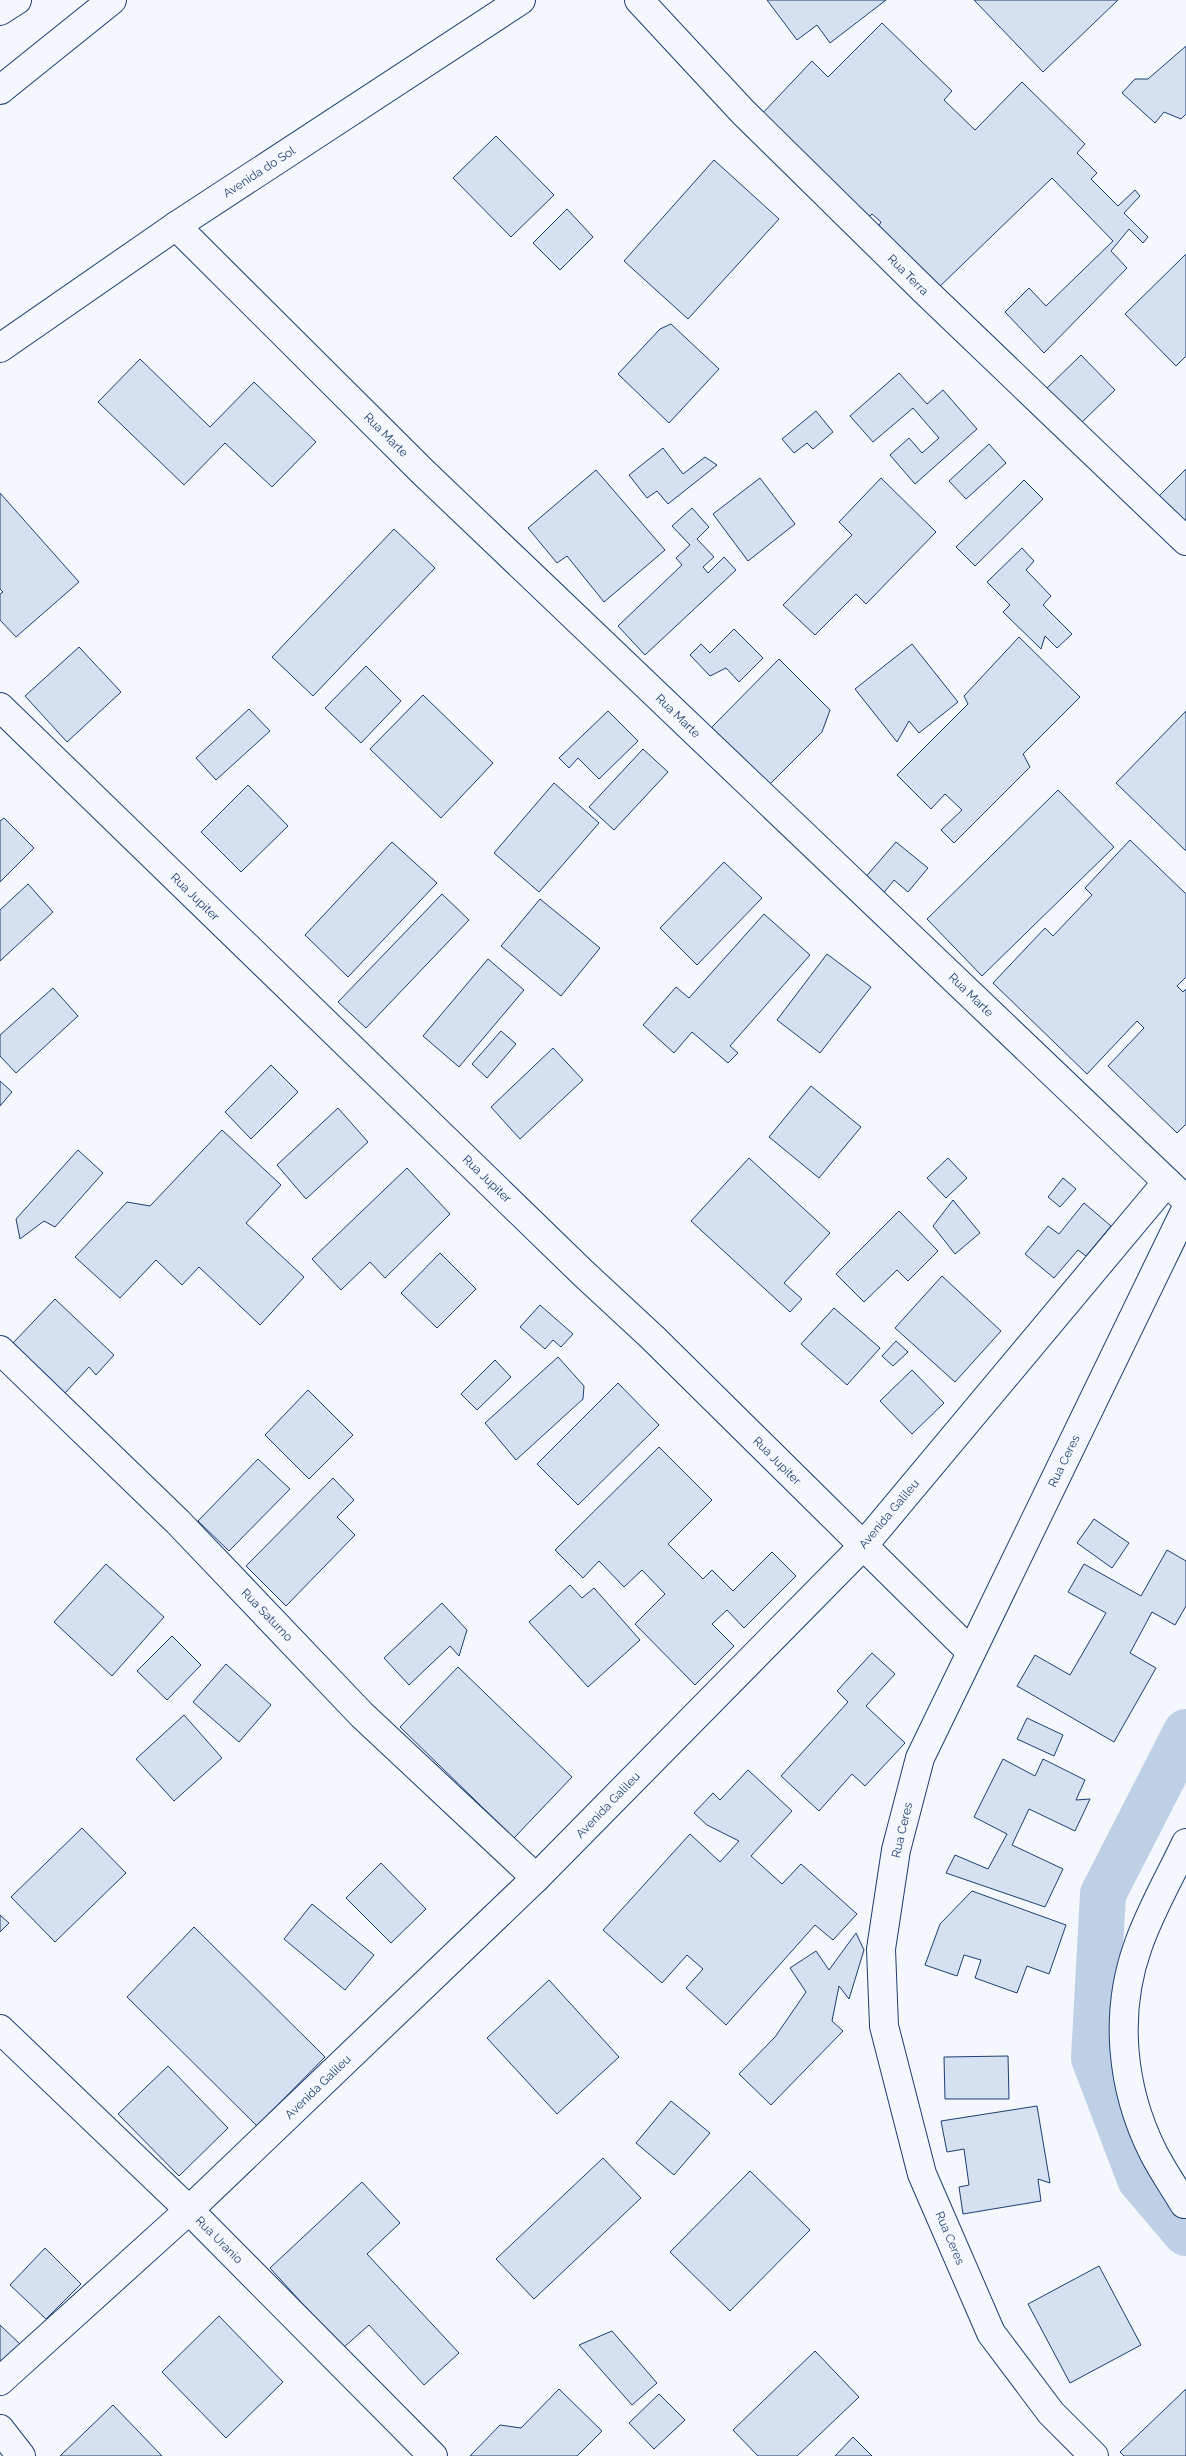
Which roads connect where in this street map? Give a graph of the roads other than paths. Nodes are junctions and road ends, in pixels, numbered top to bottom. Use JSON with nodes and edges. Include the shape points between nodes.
{"nodes":[{"id":1,"x":16,"y":0,"type":"edge"},
{"id":2,"x":112,"y":0,"type":"edge"},
{"id":3,"x":521,"y":0,"type":"edge"},
{"id":4,"x":639,"y":0,"type":"edge"},
{"id":5,"x":0,"y":11,"type":"edge"},
{"id":6,"x":0,"y":90,"type":"edge"},
{"id":7,"x":176,"y":226,"type":"junction"},
{"id":8,"x":0,"y":348,"type":"edge"},
{"id":9,"x":1186,"y":541,"type":"edge"},
{"id":10,"x":0,"y":707,"type":"edge"},
{"id":11,"x":1167,"y":1182,"type":"junction"},
{"id":12,"x":1186,"y":1200,"type":"edge"},
{"id":13,"x":1186,"y":1209,"type":"edge"},
{"id":14,"x":0,"y":1350,"type":"edge"},
{"id":15,"x":863,"y":1546,"type":"junction"},
{"id":16,"x":971,"y":1652,"type":"junction"},
{"id":17,"x":1186,"y":1843,"type":"edge"},
{"id":18,"x":536,"y":1878,"type":"junction"},
{"id":19,"x":0,"y":2029,"type":"edge"},
{"id":20,"x":1184,"y":2204,"type":"dead end"},
{"id":21,"x":189,"y":2210,"type":"junction"},
{"id":22,"x":0,"y":2381,"type":"edge"},
{"id":23,"x":0,"y":2429,"type":"edge"},
{"id":24,"x":21,"y":2456,"type":"edge"},
{"id":25,"x":433,"y":2456,"type":"edge"},
{"id":26,"x":1094,"y":2456,"type":"edge"}],
"edges":[{"from":1,"to":5,"type":"main road"},
{"from":2,"to":6,"type":"main road"},
{"from":3,"to":7,"type":"main road","name":"Avenida do Sol"},
{"from":4,"to":9,"type":"main road","name":"Rua Terra","via":[[750,119]]},
{"from":7,"to":8,"type":"main road","name":"Avenida do Sol"},
{"from":7,"to":11,"type":"main road","name":"Rua Marte","via":[[430,479]]},
{"from":10,"to":15,"type":"main road","name":"Rua Jupiter","via":[[653,1338]]},
{"from":11,"to":12,"type":"main road","name":"Rua Marte"},
{"from":11,"to":15,"type":"main road","name":"Avenida Galileu"},
{"from":13,"to":16,"type":"main road","name":"Rua Ceres"},
{"from":14,"to":18,"type":"main road","name":"Rua Saturno","via":[[178,1522],[362,1715]]},
{"from":15,"to":16,"type":"main road","name":"Rua Jupiter"},
{"from":15,"to":18,"type":"main road","name":"Avenida Galileu"},
{"from":16,"to":26,"type":"main road","name":"Rua Ceres","via":[[920,1758],[896,1850],[881,1949],[884,2026],[922,2174],[991,2332],[1052,2413]]},
{"from":17,"to":20,"type":"main road","via":[[1138,1946],[1124,1998],[1124,2054],[1132,2096],[1153,2152]]},
{"from":18,"to":21,"type":"main road","name":"Avenida Galileu"},
{"from":19,"to":21,"type":"main road","name":"Rua Uranio"},
{"from":21,"to":22,"type":"main road","name":"Avenida Galileu"},
{"from":21,"to":25,"type":"main road","name":"Rua Uranio"},
{"from":23,"to":24,"type":"main road"}]}
